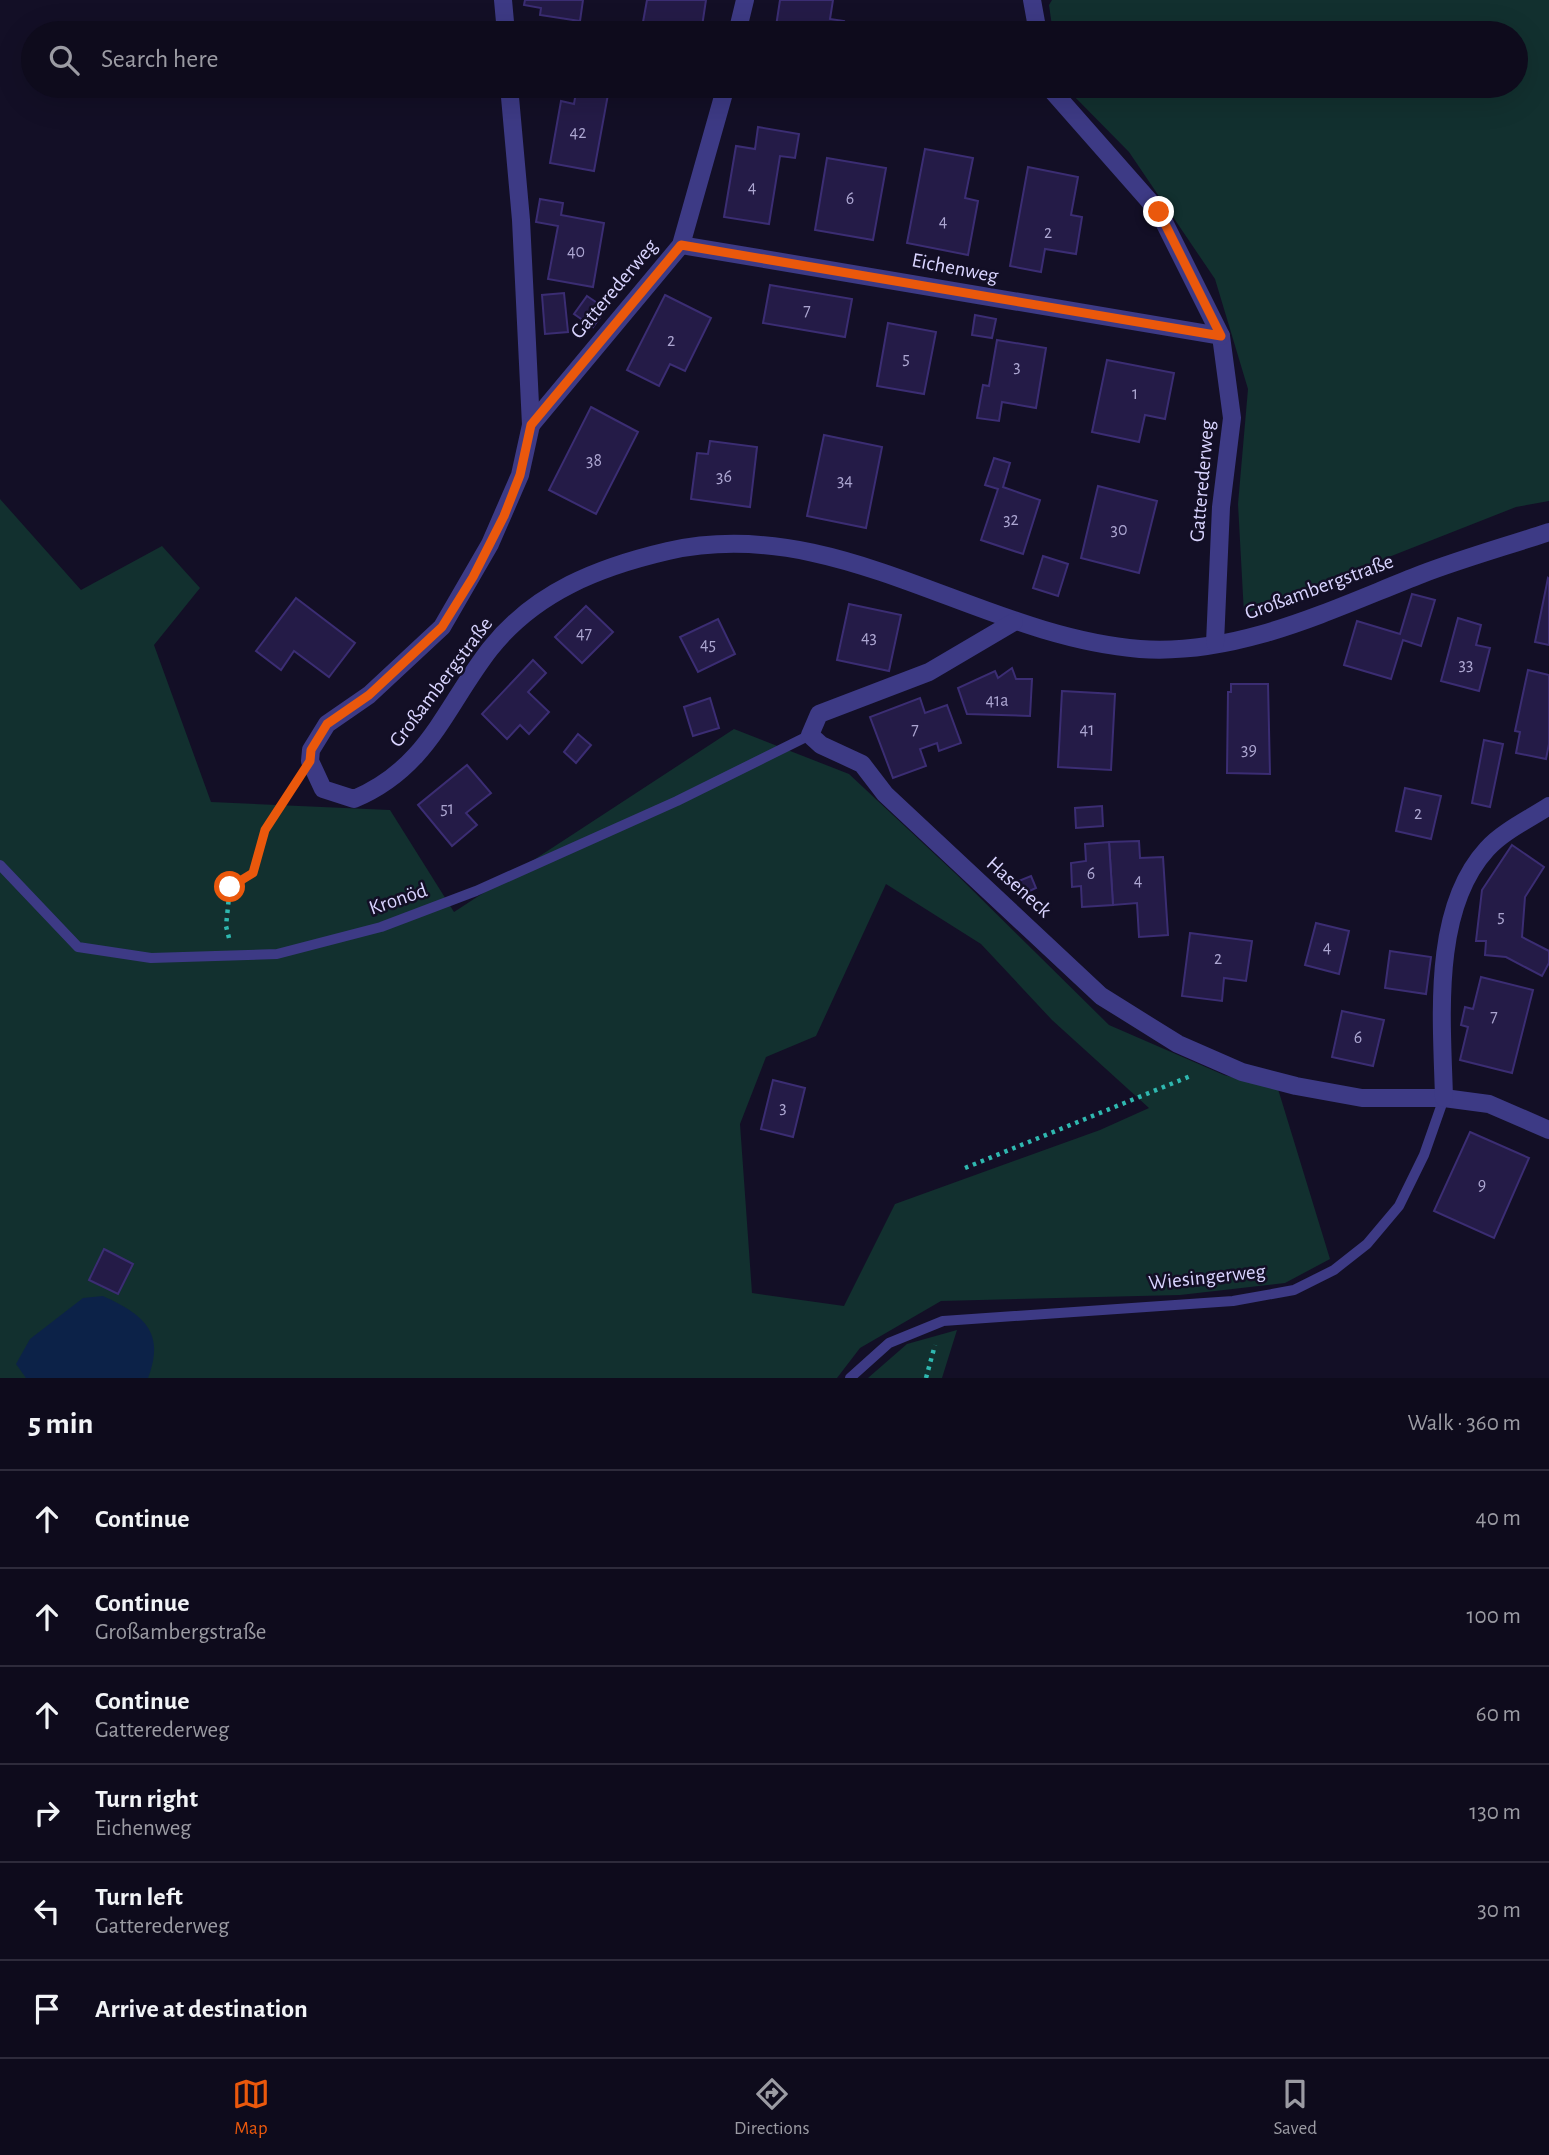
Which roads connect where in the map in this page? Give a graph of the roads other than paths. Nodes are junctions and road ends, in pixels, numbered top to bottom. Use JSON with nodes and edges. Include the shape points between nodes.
{"nodes":[{"id":1,"x":503,"y":0,"type":"edge"},
{"id":2,"x":745,"y":0,"type":"edge"},
{"id":3,"x":1032,"y":0,"type":"edge"},
{"id":4,"x":505,"y":21,"type":"edge"},
{"id":5,"x":740,"y":21,"type":"edge"},
{"id":6,"x":1036,"y":21,"type":"edge"},
{"id":7,"x":510,"y":98,"type":"edge"},
{"id":8,"x":723,"y":98,"type":"edge"},
{"id":9,"x":1059,"y":98,"type":"edge"},
{"id":10,"x":681,"y":245,"type":"junction"},
{"id":11,"x":1221,"y":336,"type":"junction"},
{"id":12,"x":531,"y":425,"type":"junction"},
{"id":13,"x":1549,"y":532,"type":"edge"},
{"id":14,"x":1014,"y":622,"type":"junction"},
{"id":15,"x":1214,"y":643,"type":"junction"},
{"id":16,"x":810,"y":735,"type":"junction"},
{"id":17,"x":1549,"y":806,"type":"edge"},
{"id":18,"x":0,"y":864,"type":"edge"},
{"id":19,"x":1444,"y":1098,"type":"junction"},
{"id":20,"x":1549,"y":1130,"type":"edge"},
{"id":21,"x":850,"y":1378,"type":"edge"}],
"edges":[{"from":1,"to":4,"type":"street"},
{"from":2,"to":5,"type":"street"},
{"from":3,"to":6,"type":"street"},
{"from":7,"to":12,"type":"street","name":"Großambergstraße"},
{"from":8,"to":10,"type":"street","name":"Gatterederweg"},
{"from":9,"to":11,"type":"street","name":"Gatterederweg","via":[[1159,212]]},
{"from":10,"to":11,"type":"street","name":"Eichenweg"},
{"from":10,"to":12,"type":"street","name":"Gatterederweg"},
{"from":11,"to":15,"type":"street","name":"Gatterederweg","via":[[1232,418],[1221,507]]},
{"from":12,"to":14,"type":"street","name":"Großambergstraße","via":[[520,475],[504,516],[458,604],[406,663],[327,724],[311,750],[310,761],[323,789],[354,799],[398,775],[421,750],[491,648],[541,599],[581,578],[670,551],[723,543],[825,556],[895,574]]},
{"from":13,"to":15,"type":"street","name":"Großambergstraße","via":[[1432,570],[1261,636]]},
{"from":14,"to":15,"type":"street","name":"Großambergstraße","via":[[1081,640],[1140,649]]},
{"from":14,"to":16,"type":"street","via":[[929,672],[820,714]]},
{"from":16,"to":18,"type":"lane","name":"Kronöd","via":[[677,801],[476,891],[381,927],[277,954],[151,958],[78,947]]},
{"from":16,"to":19,"type":"street","name":"Haseneck","via":[[862,764],[885,794],[1101,996],[1178,1044],[1296,1086],[1362,1098]]},
{"from":17,"to":19,"type":"street","name":"Wiesingerweg","via":[[1488,846],[1465,876],[1450,929],[1442,987]]},
{"from":19,"to":20,"type":"street","name":"Haseneck","via":[[1489,1104]]},
{"from":19,"to":21,"type":"lane","name":"Wiesingerweg","via":[[1399,1206],[1367,1244],[1334,1270],[1294,1290],[1233,1301],[943,1321],[889,1343]]}]}
